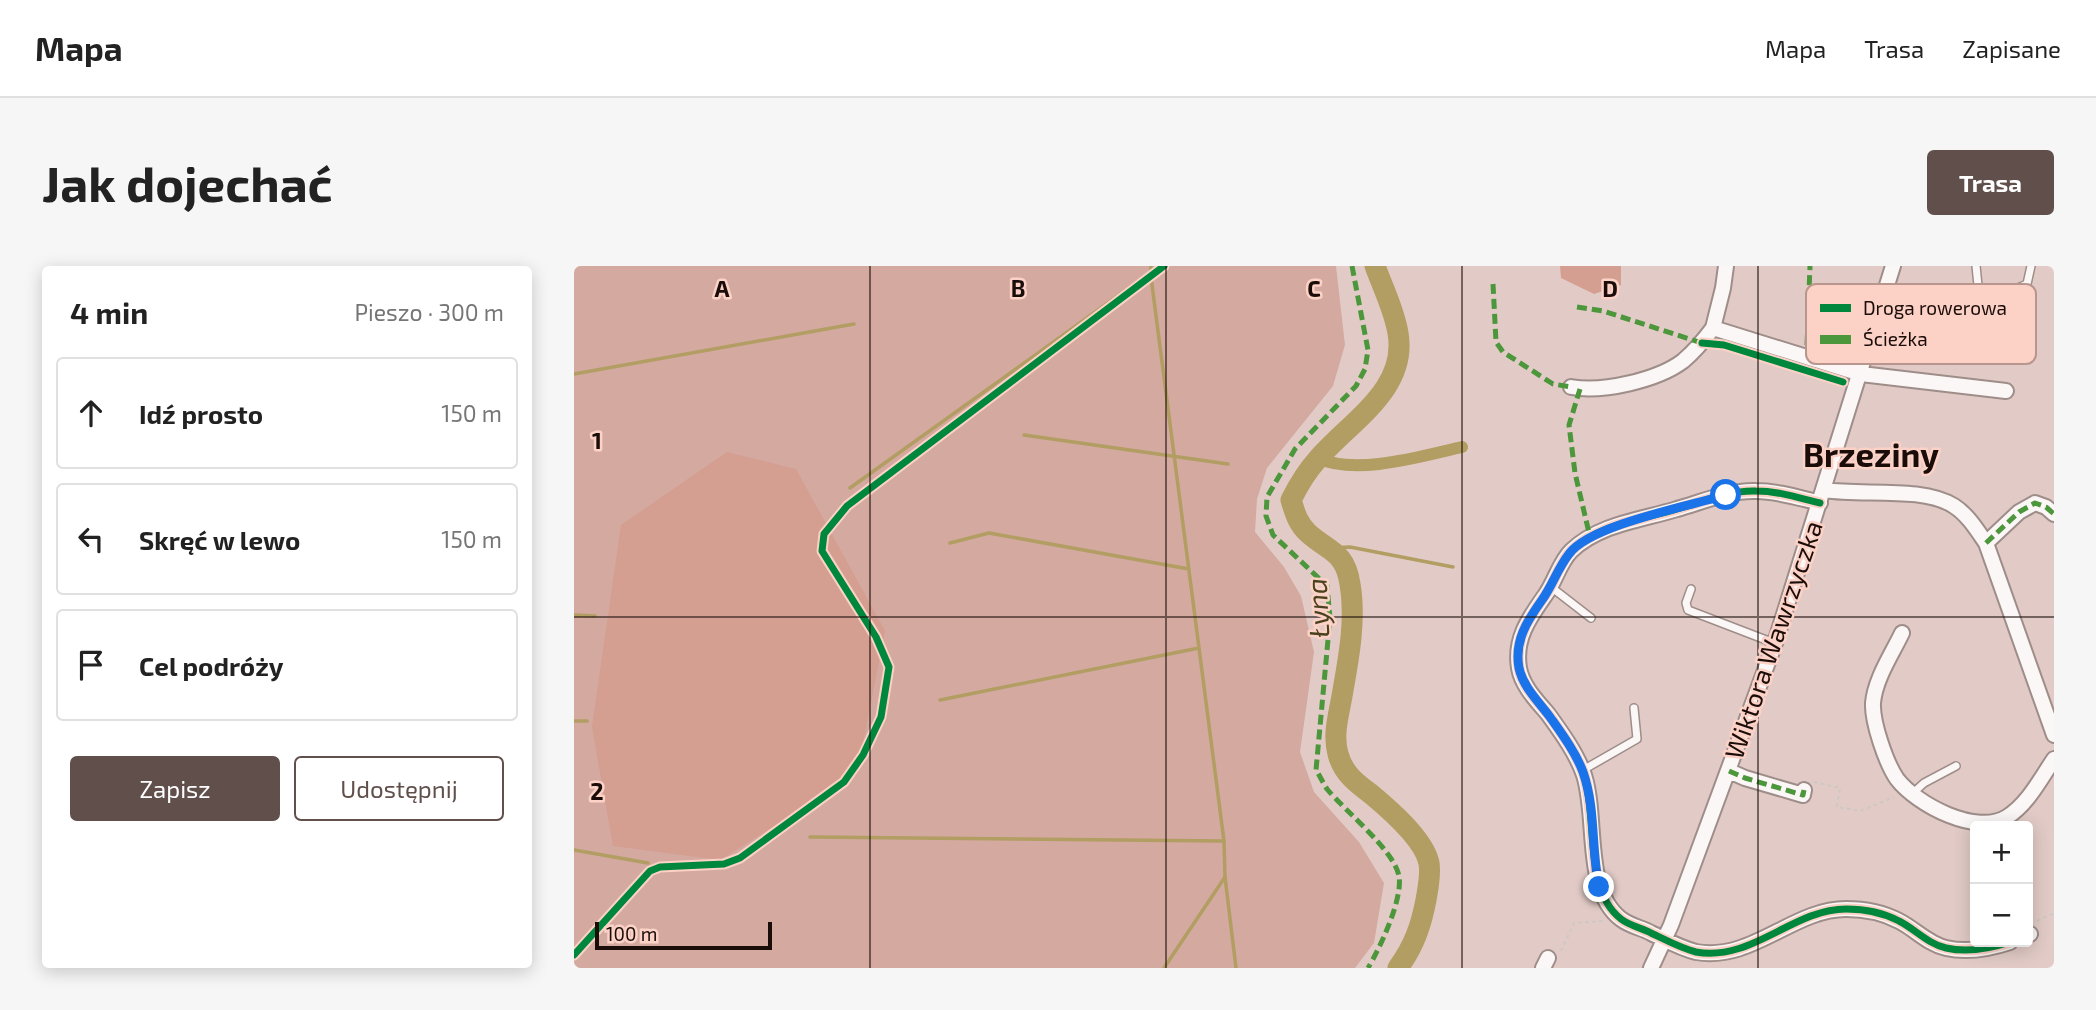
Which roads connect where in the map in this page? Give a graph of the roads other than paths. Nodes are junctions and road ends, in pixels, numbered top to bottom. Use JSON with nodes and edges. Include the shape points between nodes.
{"nodes":[{"id":1,"x":1726,"y":266,"type":"edge"},
{"id":2,"x":1893,"y":266,"type":"edge"},
{"id":3,"x":1976,"y":266,"type":"edge"},
{"id":4,"x":2031,"y":266,"type":"edge"},
{"id":5,"x":1888,"y":284,"type":"edge"},
{"id":6,"x":1978,"y":284,"type":"edge"},
{"id":7,"x":2027,"y":284,"type":"edge"},
{"id":8,"x":1713,"y":328,"type":"junction"},
{"id":9,"x":1806,"y":357,"type":"edge"},
{"id":10,"x":1829,"y":364,"type":"edge"},
{"id":11,"x":1864,"y":364,"type":"edge"},
{"id":12,"x":1861,"y":374,"type":"junction"},
{"id":13,"x":1571,"y":387,"type":"dead end"},
{"id":14,"x":2006,"y":391,"type":"dead end"},
{"id":15,"x":1822,"y":497,"type":"junction"},
{"id":16,"x":2054,"y":514,"type":"edge"},
{"id":17,"x":1986,"y":543,"type":"junction"},
{"id":18,"x":1551,"y":587,"type":"junction"},
{"id":19,"x":1691,"y":589,"type":"dead end"},
{"id":20,"x":1591,"y":618,"type":"dead end"},
{"id":21,"x":1902,"y":633,"type":"dead end"},
{"id":22,"x":1775,"y":643,"type":"junction"},
{"id":23,"x":1634,"y":708,"type":"dead end"},
{"id":24,"x":2054,"y":735,"type":"edge"},
{"id":25,"x":2054,"y":758,"type":"edge"},
{"id":26,"x":1956,"y":766,"type":"dead end"},
{"id":27,"x":1583,"y":770,"type":"junction"},
{"id":28,"x":1730,"y":771,"type":"junction"},
{"id":29,"x":1804,"y":790,"type":"road end"},
{"id":30,"x":1913,"y":793,"type":"junction"},
{"id":31,"x":1664,"y":940,"type":"junction"},
{"id":32,"x":1998,"y":947,"type":"edge"},
{"id":33,"x":1651,"y":968,"type":"edge"}],
"edges":[{"from":1,"to":8,"type":"street"},
{"from":2,"to":5,"type":"street","name":"Wiktora Wawrzyczka"},
{"from":3,"to":6,"type":"lane"},
{"from":4,"to":7,"type":"lane"},
{"from":8,"to":9,"type":"street"},
{"from":8,"to":13,"type":"street","via":[[1694,352],[1668,370],[1603,388]]},
{"from":10,"to":12,"type":"street"},
{"from":11,"to":12,"type":"street","name":"Wiktora Wawrzyczka"},
{"from":12,"to":14,"type":"street"},
{"from":12,"to":15,"type":"street","name":"Wiktora Wawrzyczka"},
{"from":15,"to":17,"type":"street","via":[[1922,495],[1953,505]]},
{"from":15,"to":18,"type":"street","via":[[1755,490],[1639,518],[1590,537],[1569,552]]},
{"from":15,"to":22,"type":"street","name":"Wiktora Wawrzyczka"},
{"from":16,"to":17,"type":"street","via":[[2035,503]]},
{"from":17,"to":24,"type":"street"},
{"from":18,"to":20,"type":"lane"},
{"from":18,"to":27,"type":"street","via":[[1518,643],[1519,670]]},
{"from":19,"to":22,"type":"lane","via":[[1688,610]]},
{"from":21,"to":30,"type":"street","via":[[1873,702],[1876,733],[1897,779]]},
{"from":22,"to":28,"type":"street","name":"Wiktora Wawrzyczka"},
{"from":23,"to":27,"type":"lane","via":[[1637,739]]},
{"from":25,"to":30,"type":"street","via":[[2020,806],[2005,819],[1955,819]]},
{"from":26,"to":30,"type":"lane"},
{"from":27,"to":31,"type":"street","via":[[1590,795],[1599,887],[1622,920]]},
{"from":28,"to":29,"type":"street","via":[[1803,795]]},
{"from":28,"to":31,"type":"street","name":"Wiktora Wawrzyczka"},
{"from":31,"to":32,"type":"street","via":[[1697,952],[1720,953],[1744,948],[1816,913],[1843,909],[1871,910],[1900,921],[1944,948]]},
{"from":31,"to":33,"type":"street","name":"Wiktora Wawrzyczka"}]}
